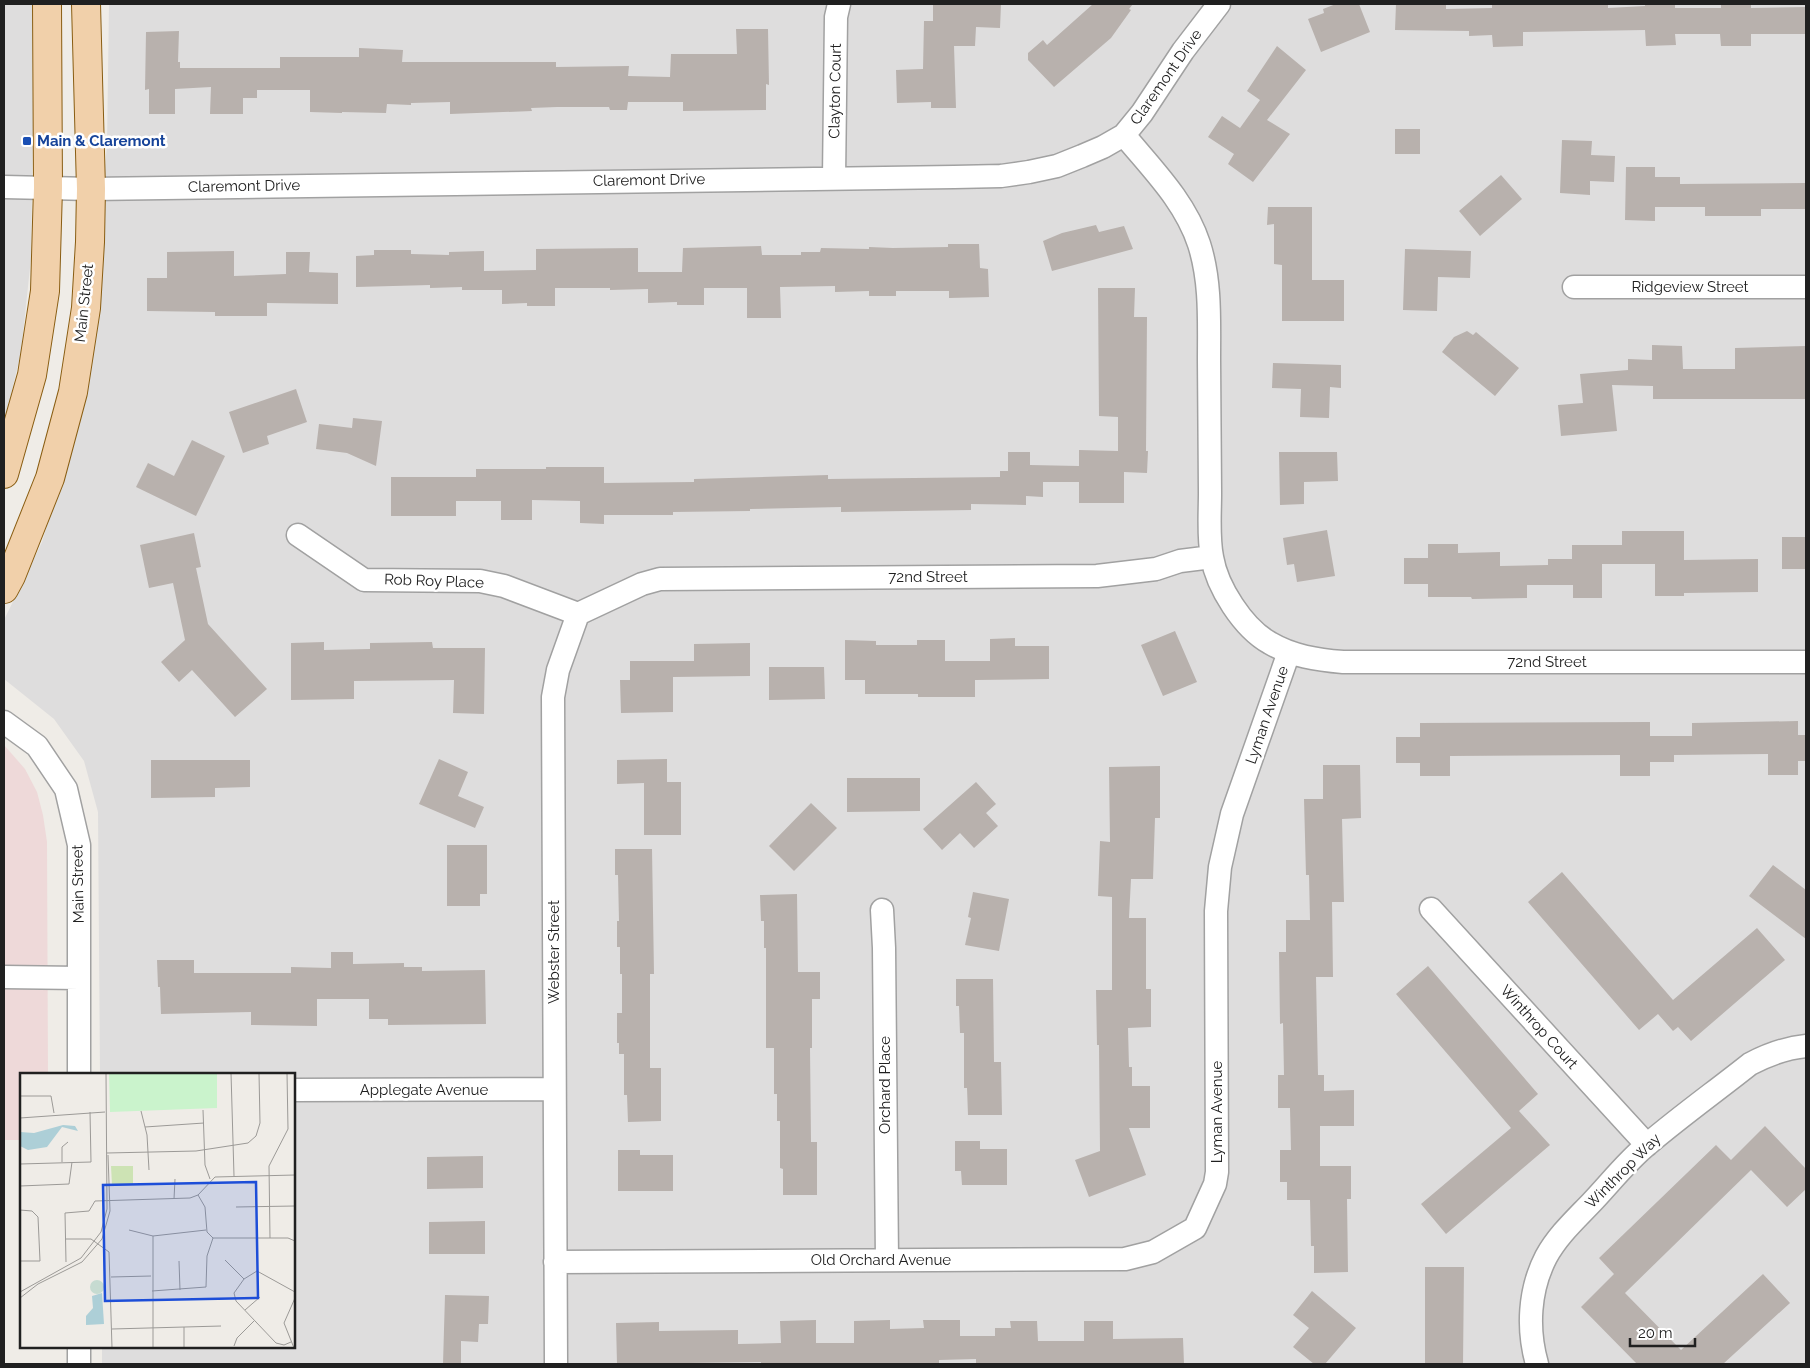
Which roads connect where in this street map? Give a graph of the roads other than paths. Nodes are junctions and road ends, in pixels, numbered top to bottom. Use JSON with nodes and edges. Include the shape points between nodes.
{"nodes":[{"id":1,"x":47,"y":4,"type":"edge"},
{"id":2,"x":86,"y":4,"type":"edge"},
{"id":3,"x":839,"y":4,"type":"edge"},
{"id":4,"x":1219,"y":4,"type":"edge"},
{"id":5,"x":1124,"y":135,"type":"junction"},
{"id":6,"x":834,"y":178,"type":"junction"},
{"id":7,"x":4,"y":187,"type":"edge"},
{"id":8,"x":48,"y":188,"type":"junction"},
{"id":9,"x":91,"y":189,"type":"junction"},
{"id":10,"x":1574,"y":287,"type":"dead end"},
{"id":11,"x":1806,"y":287,"type":"edge"},
{"id":12,"x":4,"y":474,"type":"edge"},
{"id":13,"x":298,"y":535,"type":"dead end"},
{"id":14,"x":1212,"y":557,"type":"junction"},
{"id":15,"x":4,"y":589,"type":"edge"},
{"id":16,"x":578,"y":614,"type":"junction"},
{"id":17,"x":1289,"y":652,"type":"junction"},
{"id":18,"x":1806,"y":662,"type":"edge"},
{"id":19,"x":4,"y":722,"type":"edge"},
{"id":20,"x":1432,"y":909,"type":"dead end"},
{"id":21,"x":882,"y":910,"type":"dead end"},
{"id":22,"x":4,"y":977,"type":"edge"},
{"id":23,"x":79,"y":978,"type":"junction"},
{"id":24,"x":1806,"y":1046,"type":"edge"},
{"id":25,"x":79,"y":1073,"type":"edge"},
{"id":26,"x":295,"y":1090,"type":"edge"},
{"id":27,"x":554,"y":1090,"type":"junction"},
{"id":28,"x":1647,"y":1145,"type":"junction"},
{"id":29,"x":1197,"y":1223,"type":"joint"},
{"id":30,"x":887,"y":1260,"type":"junction"},
{"id":31,"x":555,"y":1262,"type":"junction"},
{"id":32,"x":79,"y":1348,"type":"edge"},
{"id":33,"x":79,"y":1364,"type":"edge"},
{"id":34,"x":556,"y":1364,"type":"edge"},
{"id":35,"x":1537,"y":1364,"type":"edge"}],
"edges":[{"from":1,"to":8,"type":"main road"},
{"from":2,"to":9,"type":"main road","name":"Main Street"},
{"from":3,"to":6,"type":"street","name":"Clayton Court","via":[[836,17]]},
{"from":4,"to":5,"type":"street","name":"Claremont Drive"},
{"from":5,"to":6,"type":"street","name":"Claremont Drive","via":[[1057,166],[1029,172],[1001,176]]},
{"from":5,"to":14,"type":"street","name":"Lyman Avenue","via":[[1188,217],[1199,244],[1207,280]]},
{"from":6,"to":9,"type":"street","name":"Claremont Drive"},
{"from":7,"to":8,"type":"street","name":"Claremont Drive"},
{"from":8,"to":9,"type":"street","name":"Claremont Drive"},
{"from":8,"to":12,"type":"main road","via":[[45,291],[32,375]]},
{"from":9,"to":15,"type":"main road","name":"Main Street","via":[[86,308],[73,392],[50,478]]},
{"from":10,"to":11,"type":"street","name":"Ridgeview Street"},
{"from":13,"to":16,"type":"street","name":"Rob Roy Place","via":[[364,580],[480,581],[504,586]]},
{"from":14,"to":16,"type":"street","name":"72nd Street","via":[[1180,561],[1156,569],[1097,576],[674,578],[642,584]]},
{"from":14,"to":17,"type":"street","name":"Lyman Avenue","via":[[1218,578],[1237,612],[1268,643]]},
{"from":16,"to":27,"type":"street","name":"Webster Street","via":[[558,670],[553,697]]},
{"from":17,"to":18,"type":"street","name":"72nd Street","via":[[1342,662]]},
{"from":17,"to":29,"type":"street","name":"Lyman Avenue","via":[[1232,814],[1220,867],[1216,911],[1217,1172]]},
{"from":19,"to":23,"type":"street","name":"Main Street","via":[[37,746],[66,788],[79,845]]},
{"from":20,"to":28,"type":"street","name":"Winthrop Court"},
{"from":21,"to":30,"type":"street","name":"Orchard Place"},
{"from":22,"to":23,"type":"street"},
{"from":23,"to":25,"type":"street","name":"Main Street"},
{"from":24,"to":28,"type":"street","name":"Winthrop Way","via":[[1769,1054],[1750,1064]]},
{"from":26,"to":27,"type":"street","name":"Applegate Avenue"},
{"from":27,"to":31,"type":"street","name":"Webster Street"},
{"from":28,"to":35,"type":"street","name":"Winthrop Way","via":[[1560,1236],[1546,1257],[1532,1301],[1530,1326]]},
{"from":29,"to":30,"type":"street","name":"Old Orchard Avenue","via":[[1195,1228],[1153,1252],[1125,1259]]},
{"from":30,"to":31,"type":"street","name":"Old Orchard Avenue"},
{"from":31,"to":34,"type":"street","name":"Webster Street"},
{"from":32,"to":33,"type":"street"}]}
